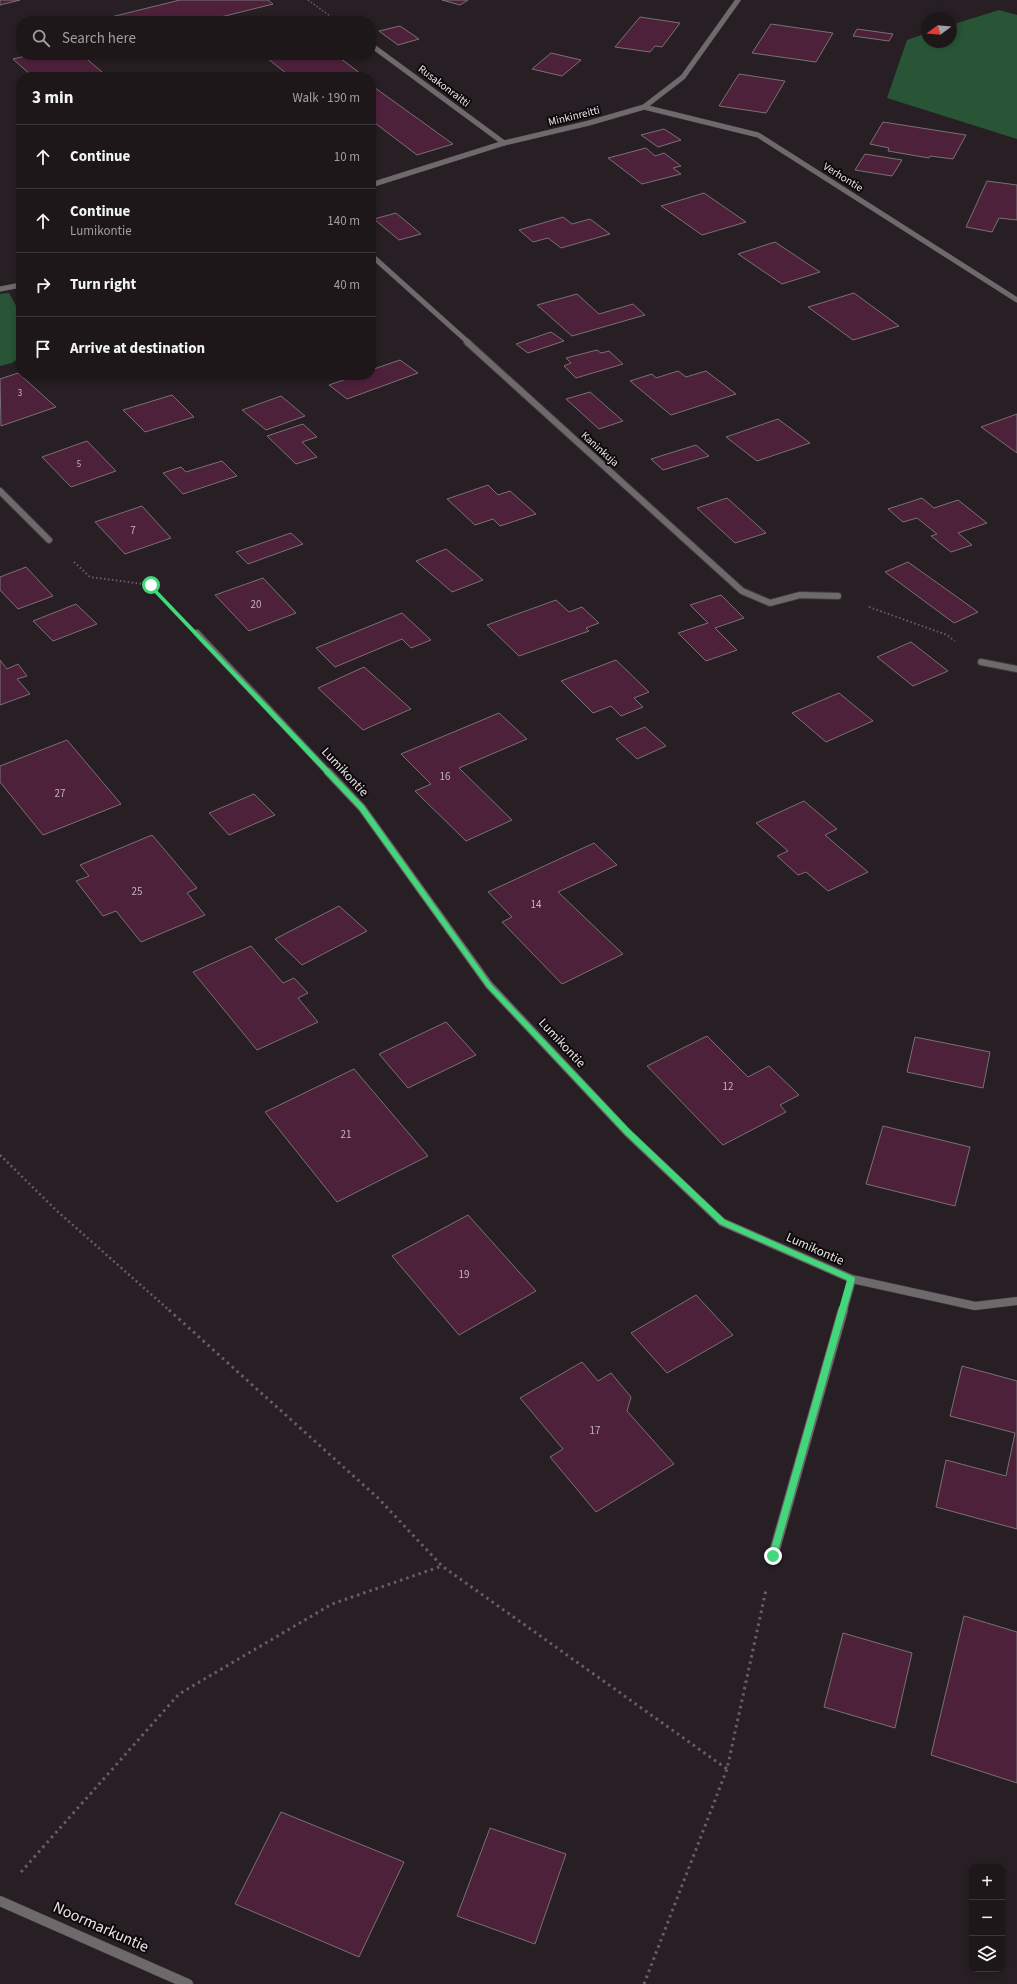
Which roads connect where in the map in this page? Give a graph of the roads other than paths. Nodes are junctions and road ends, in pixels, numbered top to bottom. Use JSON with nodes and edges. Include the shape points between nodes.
{"nodes":[{"id":1,"x":738,"y":0,"type":"edge"},
{"id":2,"x":376,"y":49,"type":"edge"},
{"id":3,"x":644,"y":107,"type":"junction"},
{"id":4,"x":504,"y":143,"type":"junction"},
{"id":5,"x":376,"y":183,"type":"edge"},
{"id":6,"x":376,"y":260,"type":"edge"},
{"id":7,"x":16,"y":286,"type":"edge"},
{"id":8,"x":0,"y":288,"type":"edge"},
{"id":9,"x":1017,"y":300,"type":"edge"},
{"id":10,"x":0,"y":491,"type":"edge"},
{"id":11,"x":49,"y":540,"type":"road end"},
{"id":12,"x":838,"y":596,"type":"road end"},
{"id":13,"x":197,"y":633,"type":"road end"},
{"id":14,"x":981,"y":662,"type":"road end"},
{"id":15,"x":1017,"y":669,"type":"edge"},
{"id":16,"x":852,"y":1279,"type":"junction"},
{"id":17,"x":1017,"y":1301,"type":"edge"},
{"id":18,"x":773,"y":1556,"type":"road end"},
{"id":19,"x":0,"y":1901,"type":"edge"},
{"id":20,"x":188,"y":1984,"type":"edge"}],
"edges":[{"from":1,"to":3,"type":"street","name":"Minkinreitti","via":[[683,77]]},
{"from":2,"to":4,"type":"street","name":"Rusakonraitti"},
{"from":3,"to":4,"type":"street","name":"Minkinreitti"},
{"from":3,"to":9,"type":"street","name":"Verhontie","via":[[758,135]]},
{"from":4,"to":5,"type":"street","name":"Minkinreitti"},
{"from":6,"to":12,"type":"street","name":"Kaninkuja","via":[[742,591],[770,603],[800,595]]},
{"from":7,"to":8,"type":"street"},
{"from":10,"to":11,"type":"street"},
{"from":13,"to":16,"type":"street","name":"Lumikontie","via":[[362,808],[489,985],[627,1132],[722,1222]]},
{"from":14,"to":15,"type":"street"},
{"from":16,"to":17,"type":"street","name":"Lumikontie","via":[[975,1306]]},
{"from":16,"to":18,"type":"street"},
{"from":19,"to":20,"type":"street","name":"Noormarkuntie"}]}
